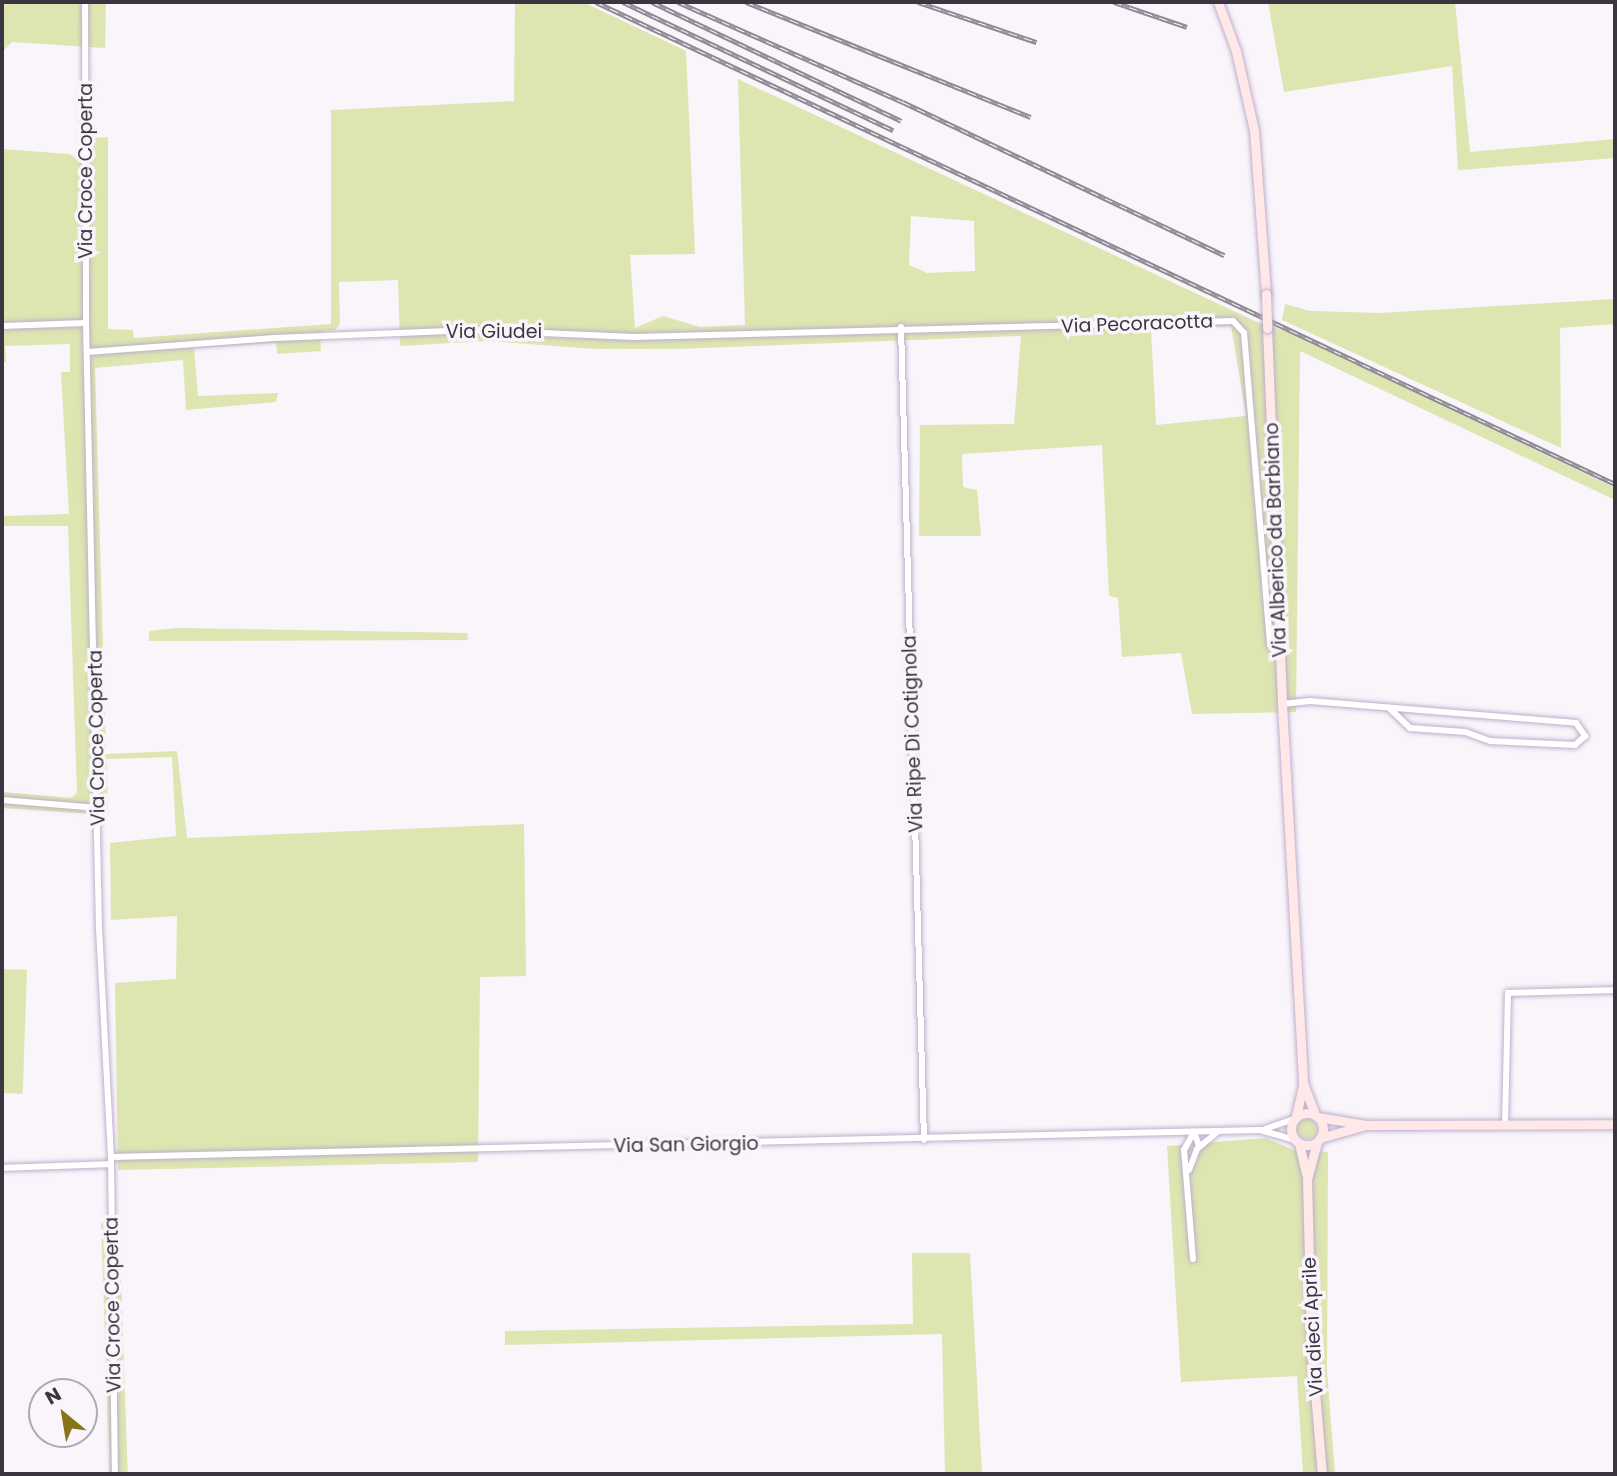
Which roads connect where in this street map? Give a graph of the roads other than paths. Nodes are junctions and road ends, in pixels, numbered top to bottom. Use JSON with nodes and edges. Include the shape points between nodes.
{"nodes":[{"id":1,"x":85,"y":2,"type":"edge"},
{"id":2,"x":1218,"y":2,"type":"edge"},
{"id":3,"x":86,"y":323,"type":"junction"},
{"id":4,"x":2,"y":326,"type":"edge"},
{"id":5,"x":901,"y":327,"type":"junction"},
{"id":6,"x":87,"y":352,"type":"junction"},
{"id":7,"x":1281,"y":661,"type":"junction"},
{"id":8,"x":1282,"y":704,"type":"junction"},
{"id":9,"x":1389,"y":708,"type":"junction"},
{"id":10,"x":2,"y":800,"type":"edge"},
{"id":11,"x":98,"y":808,"type":"junction"},
{"id":12,"x":1615,"y":990,"type":"edge"},
{"id":13,"x":1303,"y":1083,"type":"junction"},
{"id":14,"x":1317,"y":1115,"type":"junction"},
{"id":15,"x":1295,"y":1117,"type":"junction"},
{"id":16,"x":1615,"y":1124,"type":"edge"},
{"id":17,"x":1367,"y":1125,"type":"junction"},
{"id":18,"x":1505,"y":1125,"type":"junction"},
{"id":19,"x":1260,"y":1130,"type":"junction"},
{"id":20,"x":1219,"y":1131,"type":"junction"},
{"id":21,"x":1170,"y":1132,"type":"junction"},
{"id":22,"x":1194,"y":1132,"type":"junction"},
{"id":23,"x":924,"y":1140,"type":"junction"},
{"id":24,"x":1319,"y":1140,"type":"junction"},
{"id":25,"x":1297,"y":1141,"type":"junction"},
{"id":26,"x":1199,"y":1146,"type":"junction"},
{"id":27,"x":1184,"y":1150,"type":"junction"},
{"id":28,"x":111,"y":1160,"type":"junction"},
{"id":29,"x":2,"y":1168,"type":"edge"},
{"id":30,"x":1188,"y":1172,"type":"junction"},
{"id":31,"x":1307,"y":1179,"type":"junction"},
{"id":32,"x":1193,"y":1259,"type":"dead end"},
{"id":33,"x":115,"y":1474,"type":"edge"},
{"id":34,"x":1322,"y":1474,"type":"edge"}],
"edges":[{"from":1,"to":3,"type":"street","name":"Via Croce Coperta"},
{"from":2,"to":7,"type":"main road","name":"Via Alberico da Barbiano","bridge":true,"via":[[1236,51],[1255,130]]},
{"from":3,"to":4,"type":"street"},
{"from":3,"to":6,"type":"street","name":"Via Croce Coperta"},
{"from":5,"to":6,"type":"street","name":"Via Giudei","via":[[635,337],[461,331]]},
{"from":5,"to":7,"type":"street","name":"Via Pecoracotta","via":[[1229,321],[1240,325],[1270,645]]},
{"from":5,"to":23,"type":"street","name":"Via Ripe Di Cotignola"},
{"from":6,"to":11,"type":"street","name":"Via Croce Coperta"},
{"from":7,"to":8,"type":"main road","name":"Via Alberico da Barbiano"},
{"from":8,"to":9,"type":"street","via":[[1310,701]]},
{"from":8,"to":13,"type":"main road","name":"Via Alberico da Barbiano"},
{"from":9,"to":9,"type":"street","via":[[1410,728],[1465,732],[1490,741],[1575,745],[1585,736],[1576,723]]},
{"from":10,"to":11,"type":"street"},
{"from":11,"to":28,"type":"street","name":"Via Croce Coperta"},
{"from":12,"to":18,"type":"street","via":[[1508,993]]},
{"from":13,"to":14,"type":"main road","name":"Via Alberico da Barbiano"},
{"from":13,"to":15,"type":"main road","name":"Via Alberico da Barbiano"},
{"from":14,"to":15,"type":"main road"},
{"from":14,"to":17,"type":"main road"},
{"from":14,"to":24,"type":"main road","via":[[1323,1125]]},
{"from":15,"to":19,"type":"street","name":"Via San Giorgio"},
{"from":15,"to":25,"type":"main road","via":[[1290,1129]]},
{"from":16,"to":18,"type":"main road"},
{"from":17,"to":18,"type":"main road"},
{"from":17,"to":24,"type":"main road"},
{"from":19,"to":20,"type":"street","name":"Via San Giorgio"},
{"from":19,"to":25,"type":"street","name":"Via San Giorgio"},
{"from":20,"to":22,"type":"street","name":"Via San Giorgio"},
{"from":20,"to":26,"type":"street"},
{"from":21,"to":22,"type":"street","name":"Via San Giorgio"},
{"from":21,"to":23,"type":"street","name":"Via San Giorgio"},
{"from":21,"to":27,"type":"street"},
{"from":22,"to":26,"type":"street"},
{"from":22,"to":27,"type":"street"},
{"from":23,"to":28,"type":"street","name":"Via San Giorgio"},
{"from":24,"to":25,"type":"main road"},
{"from":24,"to":31,"type":"main road","name":"Via dieci Aprile"},
{"from":25,"to":31,"type":"main road","name":"Via dieci Aprile"},
{"from":26,"to":30,"type":"street"},
{"from":27,"to":30,"type":"street"},
{"from":28,"to":29,"type":"street","name":"Via San Giorgio"},
{"from":28,"to":33,"type":"street","name":"Via Croce Coperta"},
{"from":30,"to":32,"type":"street"},
{"from":31,"to":34,"type":"main road","name":"Via dieci Aprile","via":[[1311,1344]]}]}
